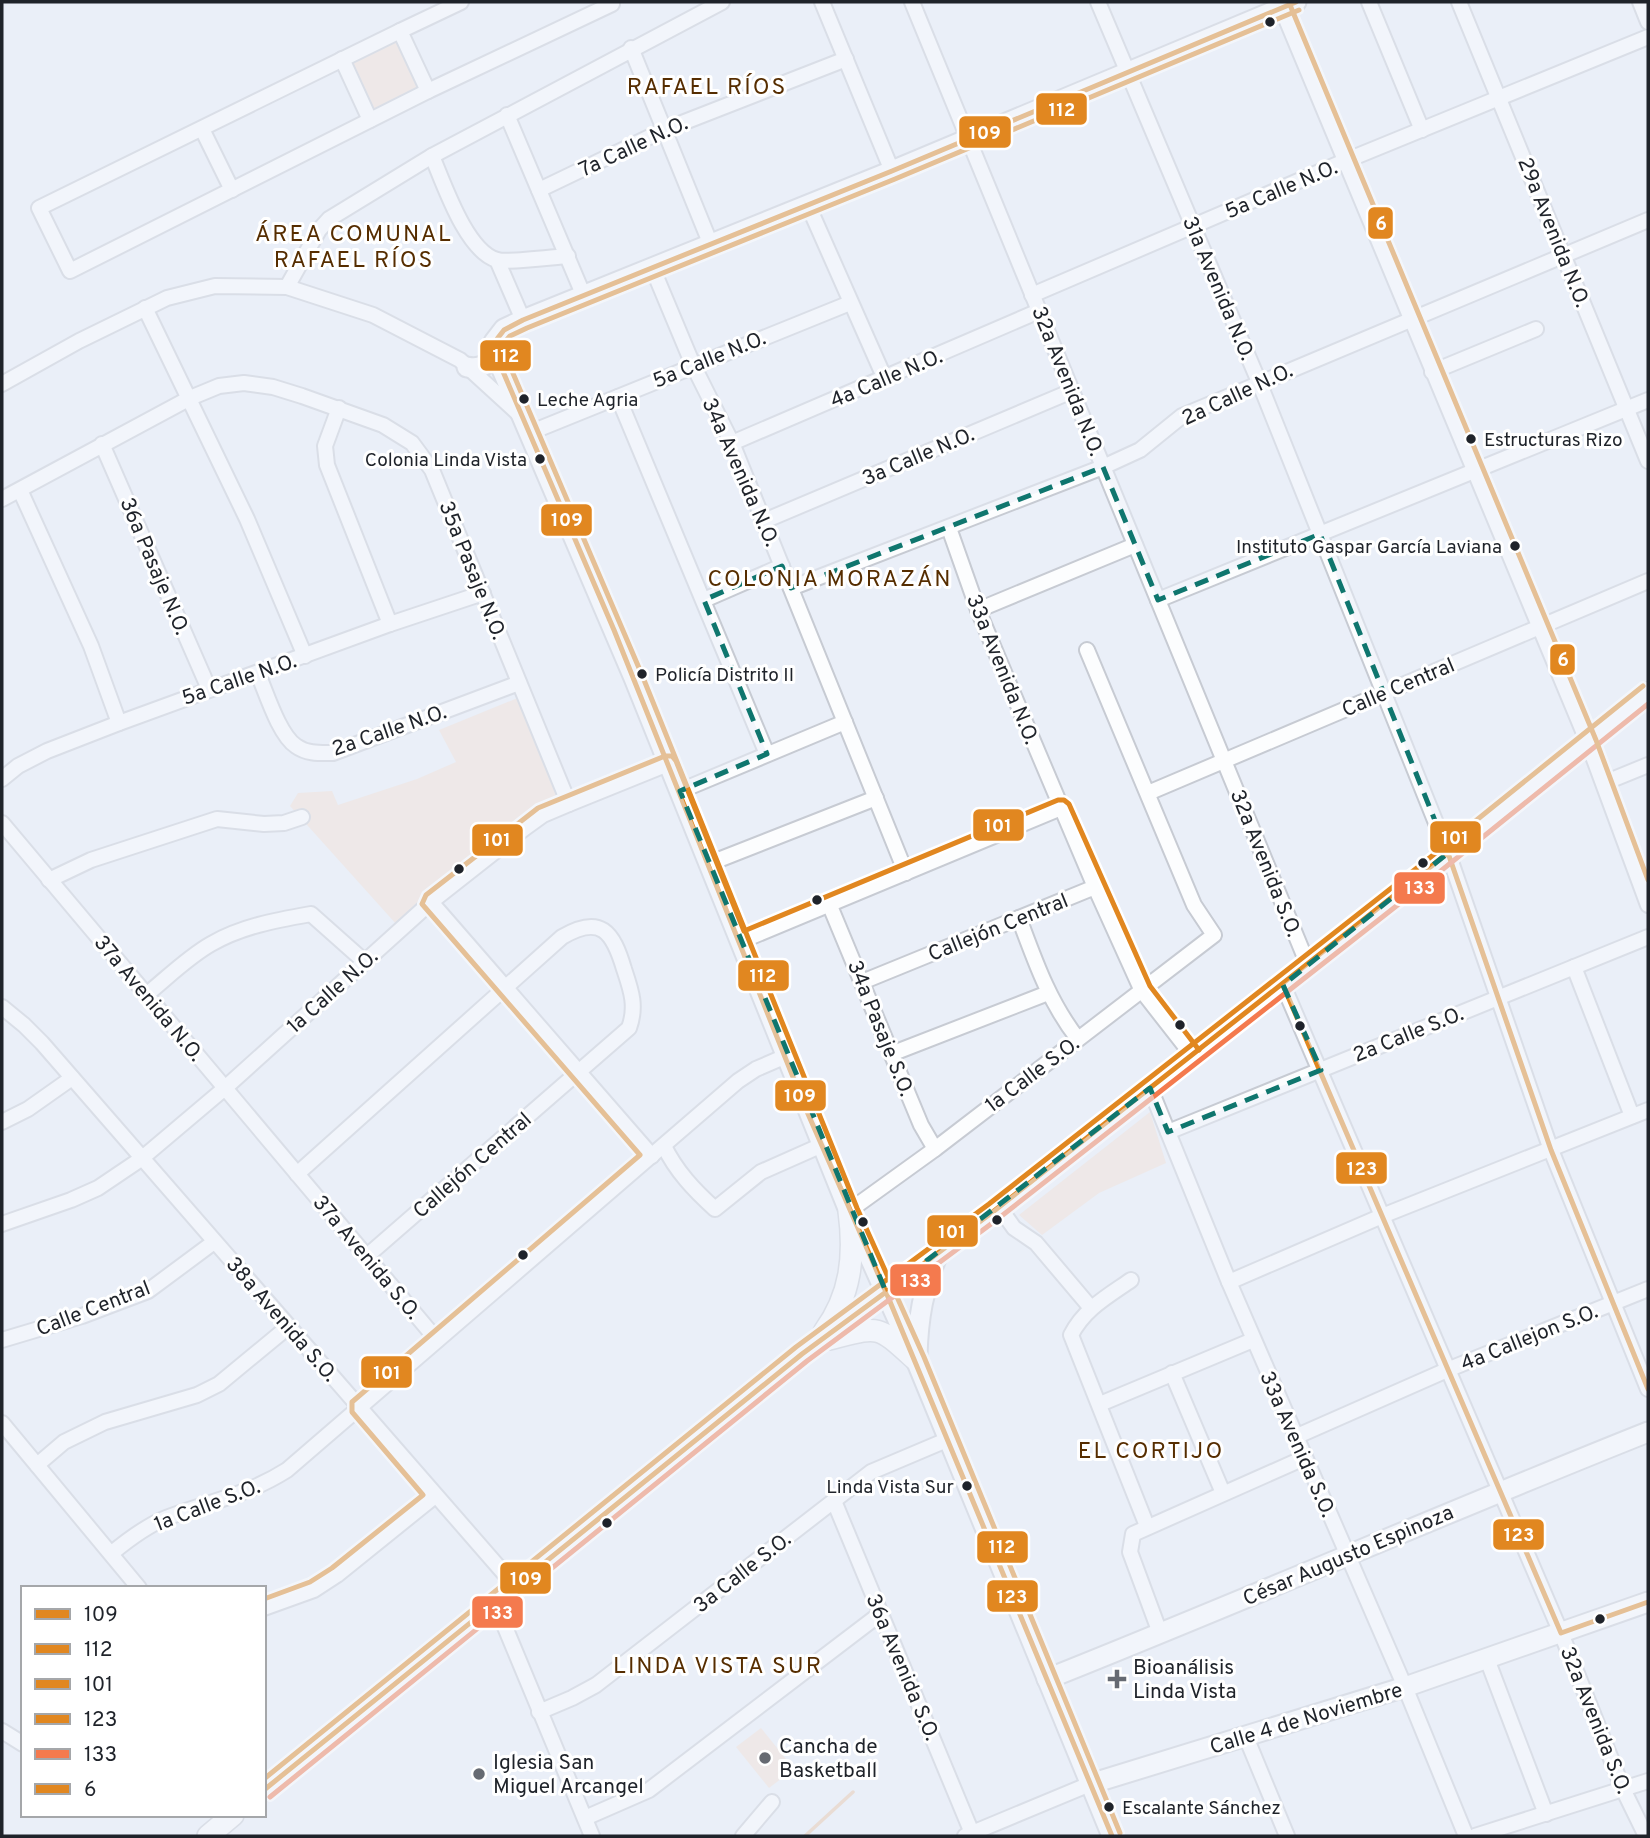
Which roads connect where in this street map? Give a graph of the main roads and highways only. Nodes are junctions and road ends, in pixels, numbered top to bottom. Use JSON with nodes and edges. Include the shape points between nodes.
{"nodes":[{"id":1,"x":1286,"y":4,"type":"edge"},
{"id":2,"x":496,"y":342,"type":"junction"},
{"id":3,"x":467,"y":367,"type":"road end"},
{"id":4,"x":1648,"y":693,"type":"edge"},
{"id":5,"x":849,"y":1211,"type":"junction"},
{"id":6,"x":938,"y":1254,"type":"junction"},
{"id":7,"x":886,"y":1292,"type":"junction"},
{"id":8,"x":816,"y":1343,"type":"junction"},
{"id":9,"x":916,"y":1360,"type":"junction"},
{"id":10,"x":1648,"y":1432,"type":"edge"},
{"id":11,"x":1648,"y":1602,"type":"edge"},
{"id":12,"x":1047,"y":1679,"type":"junction"},
{"id":13,"x":1090,"y":1784,"type":"junction"},
{"id":14,"x":266,"y":1788,"type":"edge"},
{"id":15,"x":226,"y":1817,"type":"edge"},
{"id":16,"x":208,"y":1836,"type":"edge"},
{"id":17,"x":1112,"y":1836,"type":"edge"}],
"edges":[{"from":1,"to":2,"type":"main road","via":[[892,171],[523,320],[504,329]]},
{"from":2,"to":3,"type":"main road","via":[[486,365]]},
{"from":2,"to":5,"type":"main road"},
{"from":4,"to":6,"type":"main road"},
{"from":5,"to":7,"type":"main road"},
{"from":5,"to":8,"type":"main road","via":[[853,1236],[847,1290],[837,1315]]},
{"from":6,"to":7,"type":"main road"},
{"from":6,"to":9,"type":"main road","via":[[923,1293]]},
{"from":7,"to":8,"type":"main road"},
{"from":7,"to":9,"type":"main road"},
{"from":8,"to":9,"type":"main road","via":[[878,1330]]},
{"from":8,"to":14,"type":"main road"},
{"from":9,"to":12,"type":"main road"},
{"from":10,"to":12,"type":"main road","name":"César Augusto Espinoza"},
{"from":11,"to":13,"type":"main road","name":"Calle 4 de Noviembre","via":[[1405,1687]]},
{"from":12,"to":13,"type":"main road"},
{"from":13,"to":17,"type":"main road"},
{"from":15,"to":16,"type":"main road"}]}
